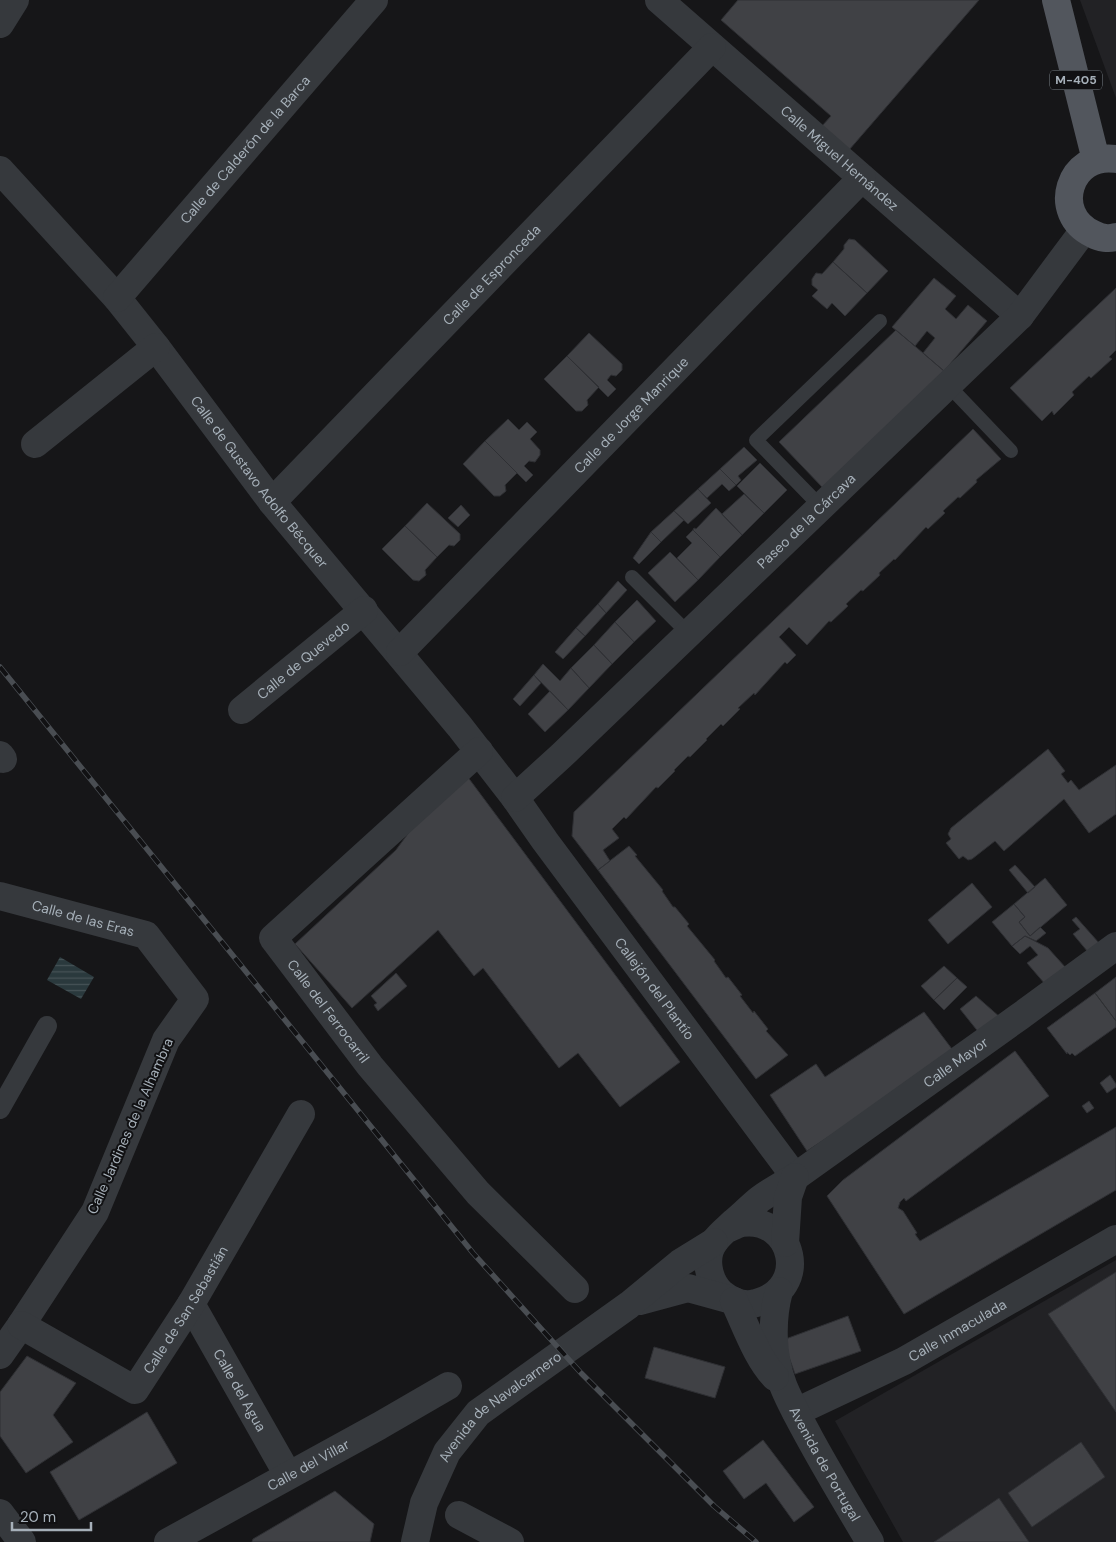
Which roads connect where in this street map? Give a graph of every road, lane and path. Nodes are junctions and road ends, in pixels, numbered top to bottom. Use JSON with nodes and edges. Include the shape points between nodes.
{"nodes":[{"id":1,"x":15,"y":0,"type":"edge"},
{"id":2,"x":374,"y":0,"type":"edge"},
{"id":3,"x":659,"y":0,"type":"edge"},
{"id":4,"x":1056,"y":0,"type":"edge"},
{"id":5,"x":0,"y":24,"type":"edge"},
{"id":6,"x":712,"y":47,"type":"junction"},
{"id":7,"x":1106,"y":160,"type":"edge"},
{"id":8,"x":0,"y":170,"type":"edge"},
{"id":9,"x":862,"y":178,"type":"junction"},
{"id":10,"x":1084,"y":230,"type":"junction"},
{"id":11,"x":1116,"y":237,"type":"edge"},
{"id":12,"x":117,"y":298,"type":"junction"},
{"id":13,"x":1020,"y":316,"type":"junction"},
{"id":14,"x":880,"y":322,"type":"dead end"},
{"id":15,"x":156,"y":347,"type":"junction"},
{"id":16,"x":949,"y":386,"type":"junction"},
{"id":17,"x":35,"y":444,"type":"dead end"},
{"id":18,"x":1011,"y":451,"type":"dead end"},
{"id":19,"x":272,"y":502,"type":"junction"},
{"id":20,"x":822,"y":508,"type":"junction"},
{"id":21,"x":632,"y":577,"type":"dead end"},
{"id":22,"x":364,"y":610,"type":"junction"},
{"id":23,"x":689,"y":634,"type":"junction"},
{"id":24,"x":400,"y":652,"type":"junction"},
{"id":25,"x":242,"y":710,"type":"dead end"},
{"id":26,"x":479,"y":751,"type":"junction"},
{"id":27,"x":515,"y":798,"type":"junction"},
{"id":28,"x":0,"y":896,"type":"edge"},
{"id":29,"x":1116,"y":946,"type":"edge"},
{"id":30,"x":195,"y":999,"type":"joint"},
{"id":31,"x":47,"y":1026,"type":"dead end"},
{"id":32,"x":0,"y":1109,"type":"edge"},
{"id":33,"x":301,"y":1114,"type":"dead end"},
{"id":34,"x":795,"y":1177,"type":"junction"},
{"id":35,"x":721,"y":1235,"type":"junction"},
{"id":36,"x":1116,"y":1239,"type":"edge"},
{"id":37,"x":785,"y":1243,"type":"junction"},
{"id":38,"x":575,"y":1289,"type":"dead end"},
{"id":39,"x":779,"y":1291,"type":"junction"},
{"id":40,"x":731,"y":1300,"type":"junction"},
{"id":41,"x":191,"y":1304,"type":"junction"},
{"id":42,"x":628,"y":1304,"type":"junction"},
{"id":43,"x":21,"y":1325,"type":"junction"},
{"id":44,"x":0,"y":1355,"type":"edge"},
{"id":45,"x":783,"y":1384,"type":"junction"},
{"id":46,"x":448,"y":1386,"type":"dead end"},
{"id":47,"x":796,"y":1412,"type":"junction"},
{"id":48,"x":288,"y":1475,"type":"junction"},
{"id":49,"x":0,"y":1513,"type":"edge"},
{"id":50,"x":459,"y":1515,"type":"dead end"},
{"id":51,"x":22,"y":1542,"type":"edge"},
{"id":52,"x":168,"y":1542,"type":"edge"},
{"id":53,"x":415,"y":1542,"type":"edge"},
{"id":54,"x":510,"y":1542,"type":"edge"},
{"id":55,"x":870,"y":1542,"type":"edge"}],
"edges":[{"from":1,"to":5,"type":"street"},
{"from":2,"to":12,"type":"street","name":"Calle de Calderón de la Barca"},
{"from":3,"to":6,"type":"street","name":"Calle Miguel Hernández"},
{"from":4,"to":7,"type":"main road","number":"M-405"},
{"from":6,"to":9,"type":"street","name":"Calle Miguel Hernández"},
{"from":6,"to":19,"type":"street","name":"Calle de Espronceda"},
{"from":7,"to":10,"type":"main road","number":"M-405","via":[[1085,166],[1070,186],[1070,210]]},
{"from":8,"to":12,"type":"street","name":"Calle de Gustavo Adolfo Bécquer"},
{"from":9,"to":13,"type":"street","name":"Calle Miguel Hernández"},
{"from":9,"to":24,"type":"street","name":"Calle de Jorge Manrique"},
{"from":10,"to":11,"type":"main road","via":[[1098,237]]},
{"from":10,"to":13,"type":"street","name":"Paseo de la Cárcava"},
{"from":12,"to":15,"type":"street","name":"Calle de Gustavo Adolfo Bécquer"},
{"from":13,"to":16,"type":"street","name":"Paseo de la Cárcava"},
{"from":14,"to":20,"type":"lane","via":[[756,440]]},
{"from":15,"to":17,"type":"street"},
{"from":15,"to":19,"type":"street","name":"Calle de Gustavo Adolfo Bécquer"},
{"from":16,"to":18,"type":"lane"},
{"from":16,"to":20,"type":"street","name":"Paseo de la Cárcava"},
{"from":19,"to":22,"type":"street","name":"Calle de Gustavo Adolfo Bécquer"},
{"from":20,"to":23,"type":"street","name":"Paseo de la Cárcava"},
{"from":21,"to":23,"type":"lane"},
{"from":22,"to":24,"type":"street","name":"Calle de Gustavo Adolfo Bécquer"},
{"from":22,"to":25,"type":"street","name":"Calle de Quevedo"},
{"from":23,"to":27,"type":"street","name":"Paseo de la Cárcava"},
{"from":24,"to":26,"type":"street","name":"Calle de Gustavo Adolfo Bécquer"},
{"from":26,"to":27,"type":"street","name":"Calle de Gustavo Adolfo Bécquer"},
{"from":26,"to":38,"type":"street","name":"Calle del Ferrocarril","via":[[273,938],[370,1066],[478,1193]]},
{"from":27,"to":34,"type":"street","name":"Callejón del Plantío"},
{"from":28,"to":30,"type":"street","name":"Calle de las Eras","via":[[146,935]]},
{"from":29,"to":34,"type":"street","name":"Calle Mayor"},
{"from":30,"to":43,"type":"street","name":"Calle Jardines de la Alhambra","via":[[166,1040],[95,1212]]},
{"from":31,"to":32,"type":"street"},
{"from":33,"to":41,"type":"street","name":"Calle de San Sebastián"},
{"from":34,"to":35,"type":"street","name":"Calle Mayor","via":[[760,1199]]},
{"from":34,"to":37,"type":"street","via":[[788,1197]]},
{"from":35,"to":37,"type":"street","via":[[741,1223],[758,1223],[773,1229]]},
{"from":35,"to":40,"type":"street","via":[[709,1255],[709,1274],[715,1287]]},
{"from":35,"to":42,"type":"street","name":"Calle Mayor"},
{"from":36,"to":47,"type":"street","name":"Calle Inmaculada","via":[[904,1360]]},
{"from":37,"to":39,"type":"street","via":[[790,1256],[790,1272]]},
{"from":39,"to":40,"type":"street","via":[[768,1300],[750,1305]]},
{"from":39,"to":45,"type":"street","via":[[774,1314],[775,1351]]},
{"from":40,"to":42,"type":"street","via":[[688,1288]]},
{"from":40,"to":45,"type":"street","via":[[770,1372]]},
{"from":41,"to":43,"type":"street","name":"Calle de San Sebastián","via":[[135,1390]]},
{"from":41,"to":48,"type":"street","name":"Calle del Agua"},
{"from":42,"to":53,"type":"street","name":"Avenida de Navalcarnero","via":[[478,1413],[447,1452],[424,1502]]},
{"from":43,"to":44,"type":"street","name":"Calle Jardines de la Alhambra"},
{"from":45,"to":47,"type":"street","name":"Avenida de Portugal"},
{"from":46,"to":48,"type":"street","name":"Calle del Villar"},
{"from":47,"to":55,"type":"street","name":"Avenida de Portugal"},
{"from":48,"to":52,"type":"street","name":"Calle del Villar"},
{"from":49,"to":51,"type":"street"},
{"from":50,"to":54,"type":"street"}]}
